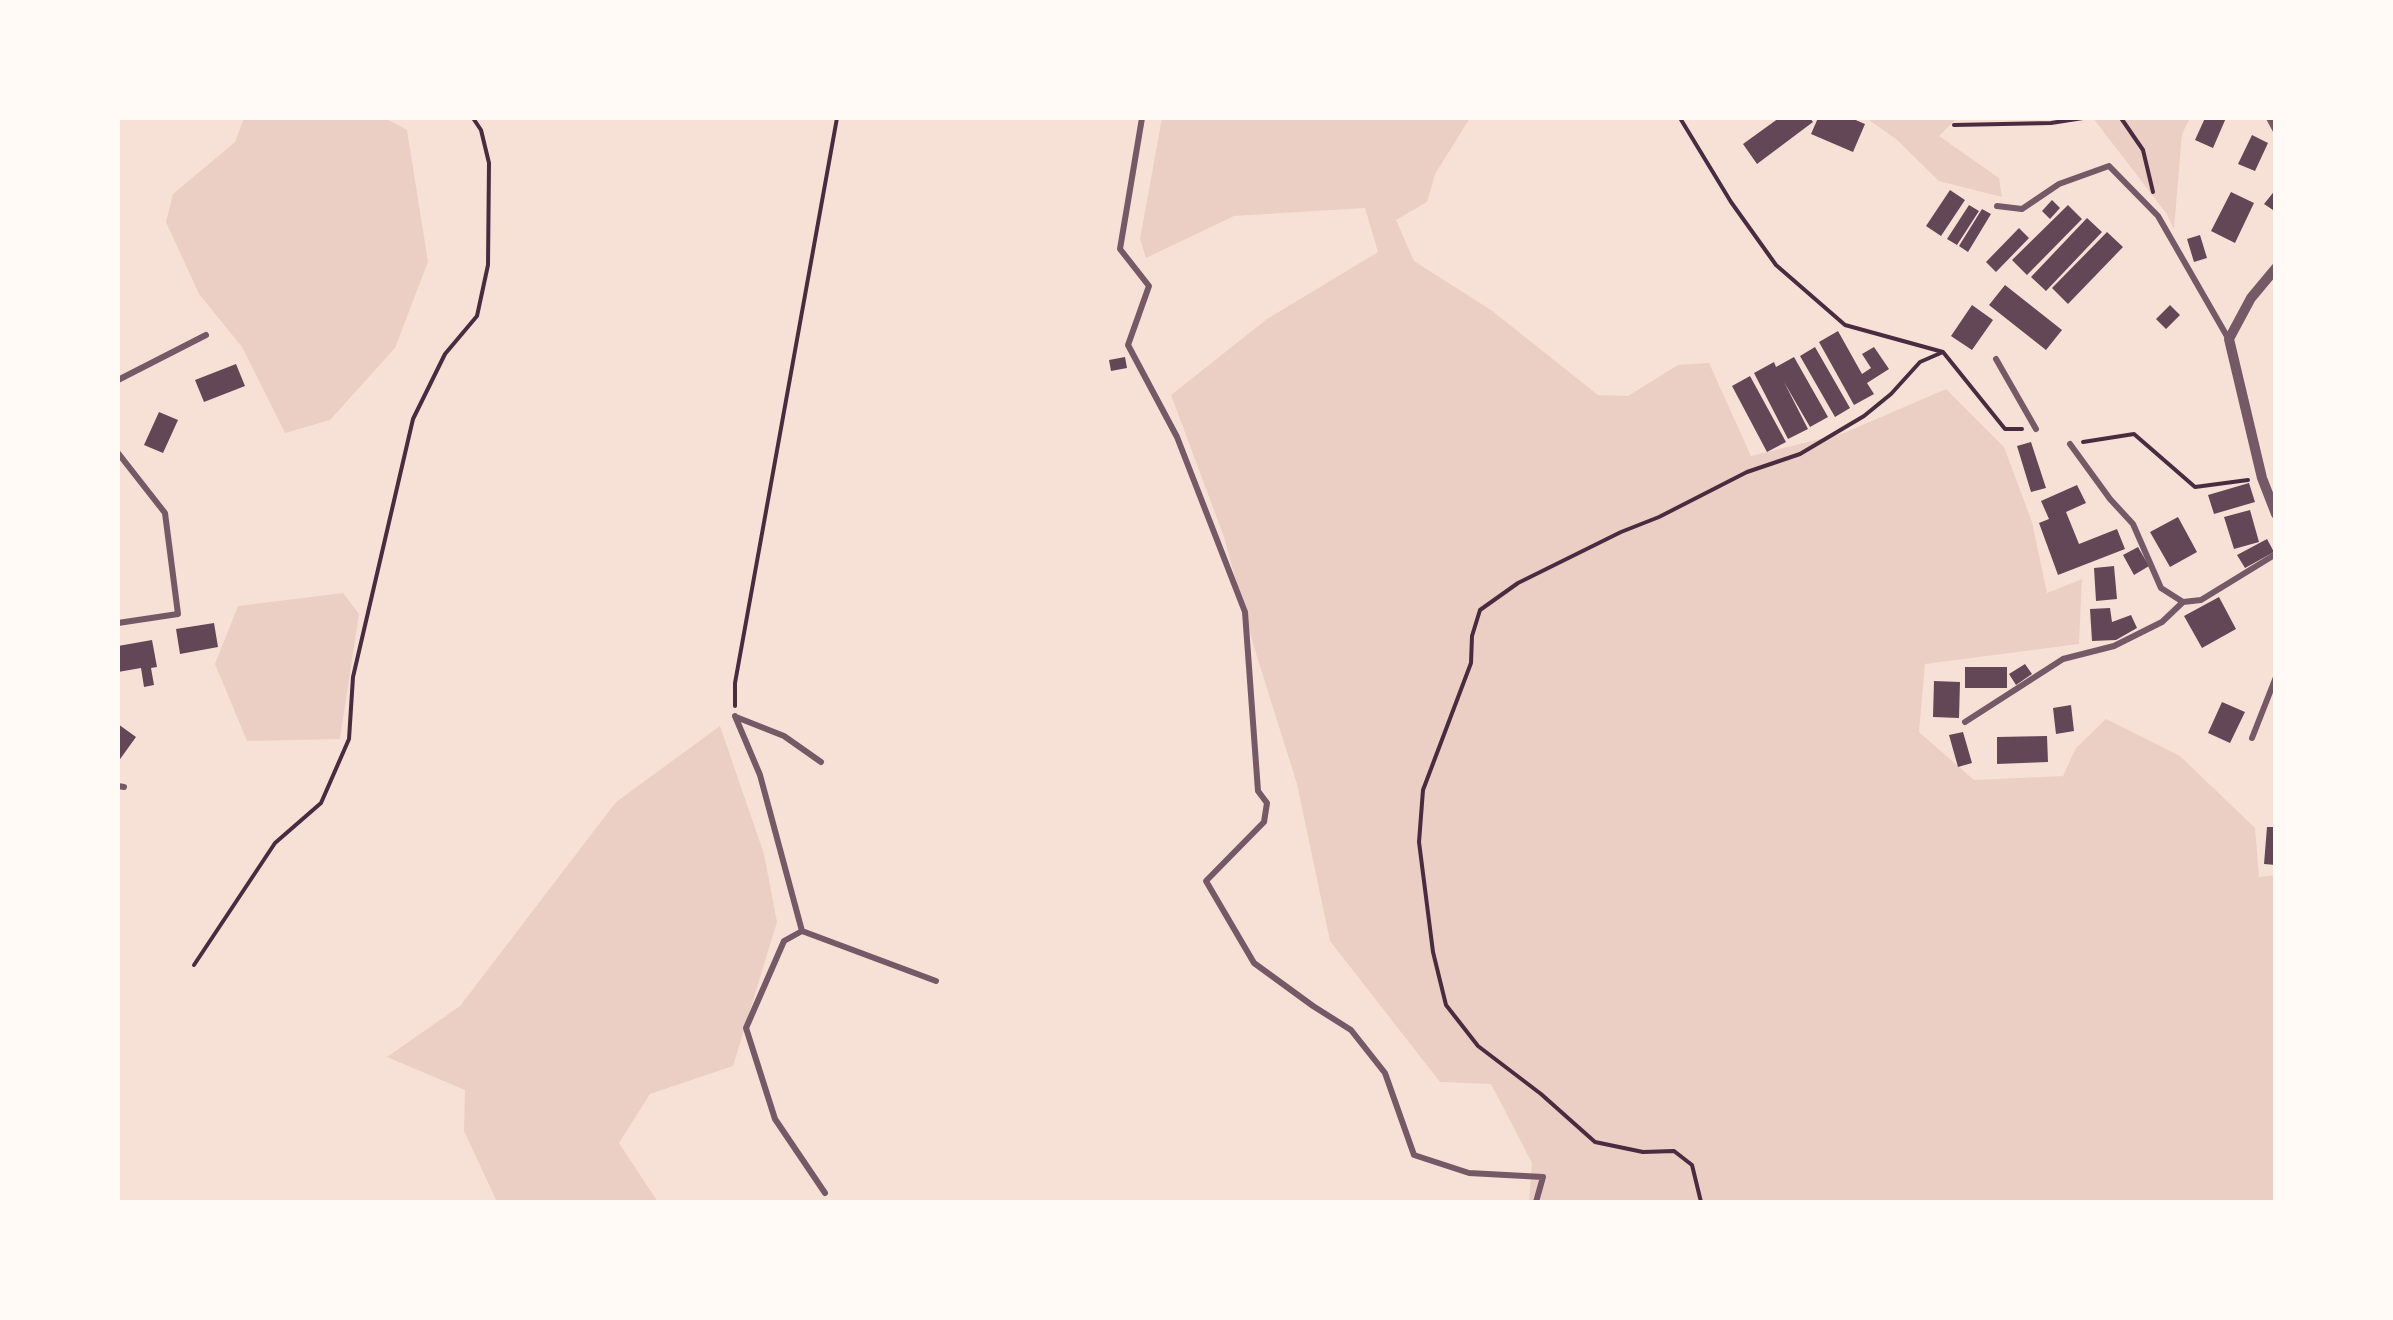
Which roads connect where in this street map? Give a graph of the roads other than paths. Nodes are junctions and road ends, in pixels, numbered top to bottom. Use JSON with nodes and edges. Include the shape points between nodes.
{"nodes":[{"id":1,"x":1142,"y":118,"type":"edge"},
{"id":2,"x":2269,"y":118,"type":"edge"},
{"id":3,"x":2276,"y":132,"type":"edge"},
{"id":4,"x":1996,"y":206,"type":"dead end"},
{"id":5,"x":2276,"y":268,"type":"edge"},
{"id":6,"x":206,"y":335,"type":"dead end"},
{"id":7,"x":2229,"y":339,"type":"junction"},
{"id":8,"x":1996,"y":359,"type":"dead end"},
{"id":9,"x":118,"y":380,"type":"edge"},
{"id":10,"x":2036,"y":429,"type":"road end"},
{"id":11,"x":2070,"y":444,"type":"road end"},
{"id":12,"x":118,"y":454,"type":"edge"},
{"id":13,"x":2276,"y":514,"type":"edge"},
{"id":14,"x":2276,"y":554,"type":"edge"},
{"id":15,"x":2183,"y":602,"type":"junction"},
{"id":16,"x":118,"y":624,"type":"edge"},
{"id":17,"x":2276,"y":676,"type":"edge"},
{"id":18,"x":1965,"y":722,"type":"dead end"},
{"id":19,"x":2252,"y":738,"type":"dead end"},
{"id":20,"x":821,"y":762,"type":"dead end"},
{"id":21,"x":802,"y":931,"type":"junction"},
{"id":22,"x":936,"y":981,"type":"dead end"},
{"id":23,"x":824,"y":1194,"type":"dead end"},
{"id":24,"x":1536,"y":1202,"type":"edge"}],
"edges":[{"from":1,"to":24,"type":"lane","via":[[1120,249],[1149,286],[1128,345],[1177,437],[1245,612],[1258,791],[1267,803],[1264,822],[1206,881],[1254,963],[1352,1030],[1385,1073],[1414,1155],[1470,1172],[1544,1177]]},
{"from":2,"to":3,"type":"lane"},
{"from":4,"to":7,"type":"lane","via":[[2022,209],[2059,184],[2108,166],[2158,216]]},
{"from":5,"to":7,"type":"street"},
{"from":6,"to":9,"type":"lane"},
{"from":7,"to":13,"type":"street"},
{"from":8,"to":10,"type":"lane"},
{"from":11,"to":15,"type":"lane","via":[[2134,524],[2162,588]]},
{"from":12,"to":16,"type":"lane","via":[[165,513],[178,614]]},
{"from":14,"to":15,"type":"lane","via":[[2201,600]]},
{"from":15,"to":18,"type":"lane","via":[[2162,622],[2114,646],[2063,660]]},
{"from":17,"to":19,"type":"lane"},
{"from":20,"to":21,"type":"lane","via":[[784,736],[735,716],[760,775]]},
{"from":21,"to":22,"type":"lane"},
{"from":21,"to":23,"type":"lane","via":[[784,941],[746,1028],[775,1119]]}]}
